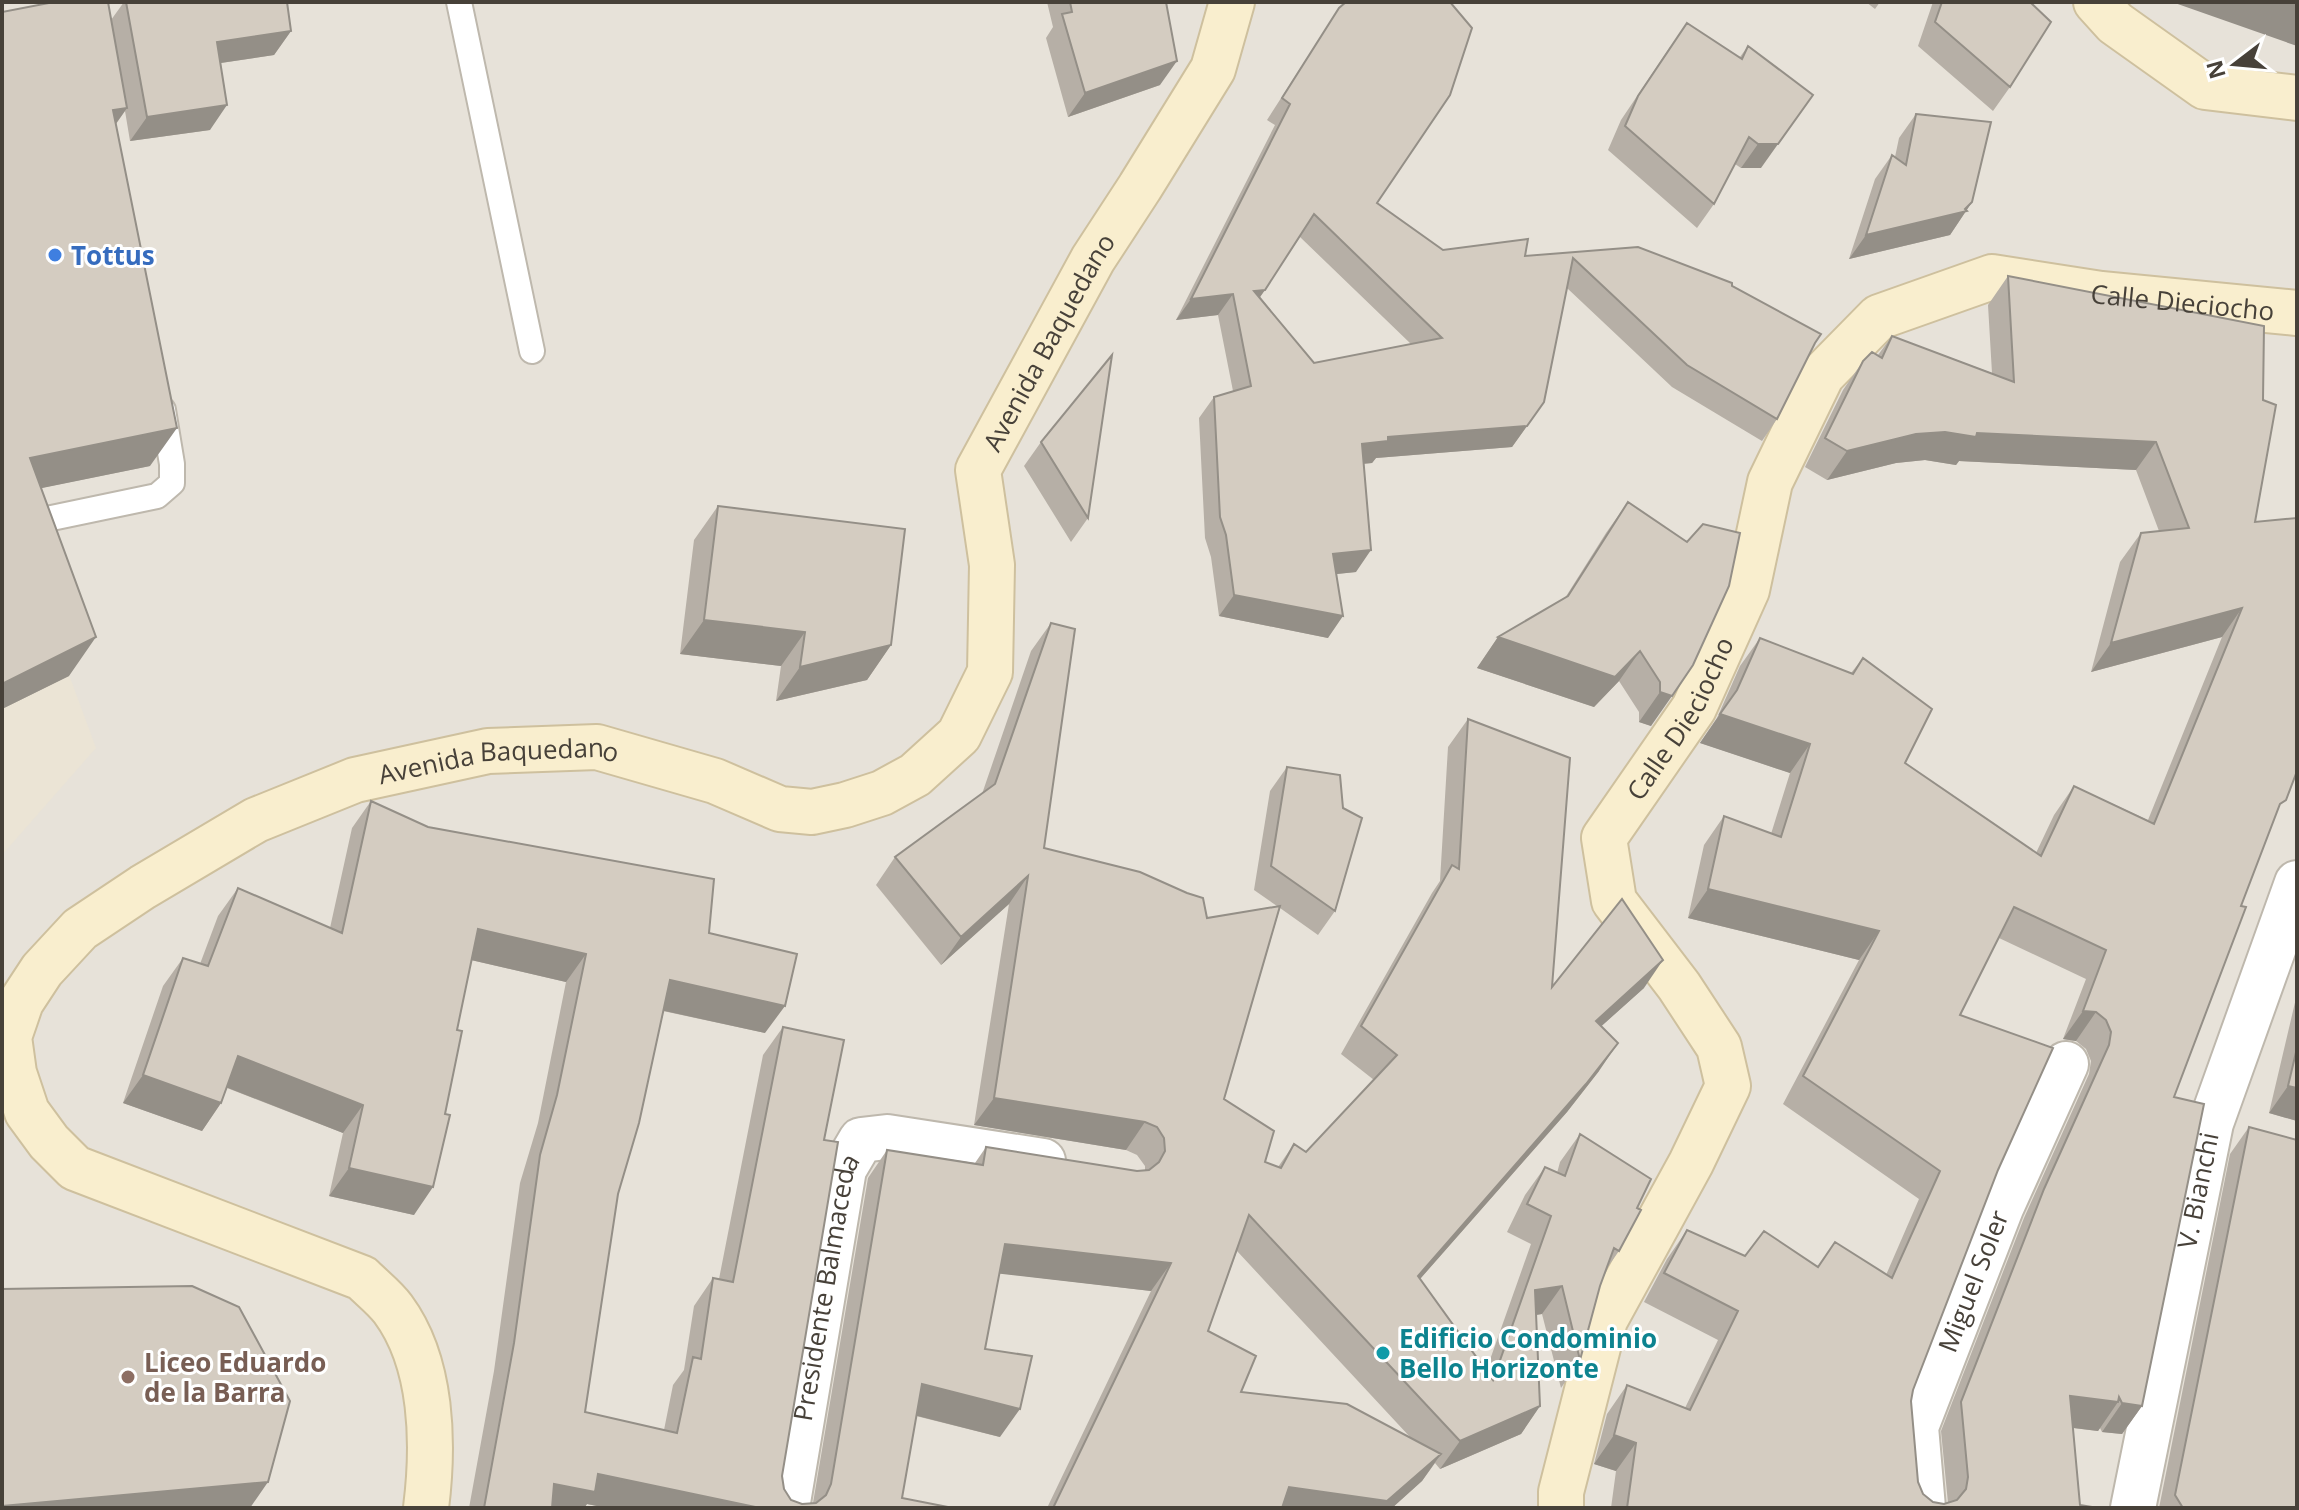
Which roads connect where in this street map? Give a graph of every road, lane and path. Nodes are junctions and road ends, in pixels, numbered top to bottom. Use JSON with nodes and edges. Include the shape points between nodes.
{"nodes":[{"id":1,"x":459,"y":2,"type":"edge"},
{"id":2,"x":1232,"y":2,"type":"edge"},
{"id":3,"x":2096,"y":2,"type":"edge"},
{"id":4,"x":2297,"y":98,"type":"edge"},
{"id":5,"x":2297,"y":313,"type":"edge"},
{"id":6,"x":532,"y":351,"type":"dead end"},
{"id":7,"x":159,"y":387,"type":"edge"},
{"id":8,"x":42,"y":520,"type":"edge"},
{"id":9,"x":2297,"y":883,"type":"edge"},
{"id":10,"x":2066,"y":1064,"type":"dead end"},
{"id":11,"x":2211,"y":1123,"type":"junction"},
{"id":12,"x":2254,"y":1135,"type":"edge"},
{"id":13,"x":1075,"y":1166,"type":"edge"},
{"id":14,"x":426,"y":1508,"type":"edge"},
{"id":15,"x":787,"y":1508,"type":"edge"},
{"id":16,"x":1561,"y":1508,"type":"edge"},
{"id":17,"x":1923,"y":1508,"type":"edge"},
{"id":18,"x":2133,"y":1508,"type":"edge"}],
"edges":[{"from":1,"to":6,"type":"lane"},
{"from":2,"to":14,"type":"street","name":"Avenida Baquedano","via":[[1213,69],[1093,259],[978,470],[992,565],[990,672],[959,735],[915,775],[882,793],[812,812],[780,809],[715,781],[597,747],[488,751],[355,780],[256,820],[143,887],[80,929],[21,1002],[9,1037],[14,1073],[27,1112],[75,1168],[362,1278],[393,1309],[415,1349],[426,1391]]},
{"from":3,"to":4,"type":"street","via":[[2115,23],[2205,87]]},
{"from":5,"to":16,"type":"street","name":"Calle Dieciocho","via":[[2101,294],[1992,277],[1879,317],[1822,375],[1770,482],[1747,590],[1694,708],[1604,838],[1614,901],[1719,1047],[1728,1086],[1605,1320]]},
{"from":7,"to":8,"type":"lane","via":[[172,483],[157,496]]},
{"from":9,"to":11,"type":"street","name":"V. Bianchi"},
{"from":10,"to":17,"type":"street","name":"Miguel Soler","via":[[2001,1208],[1916,1427]]},
{"from":11,"to":12,"type":"street"},
{"from":11,"to":18,"type":"street","name":"V. Bianchi"},
{"from":13,"to":15,"type":"street","name":"Presidente Balmaceda","via":[[887,1137],[861,1140],[844,1169]]}]}
